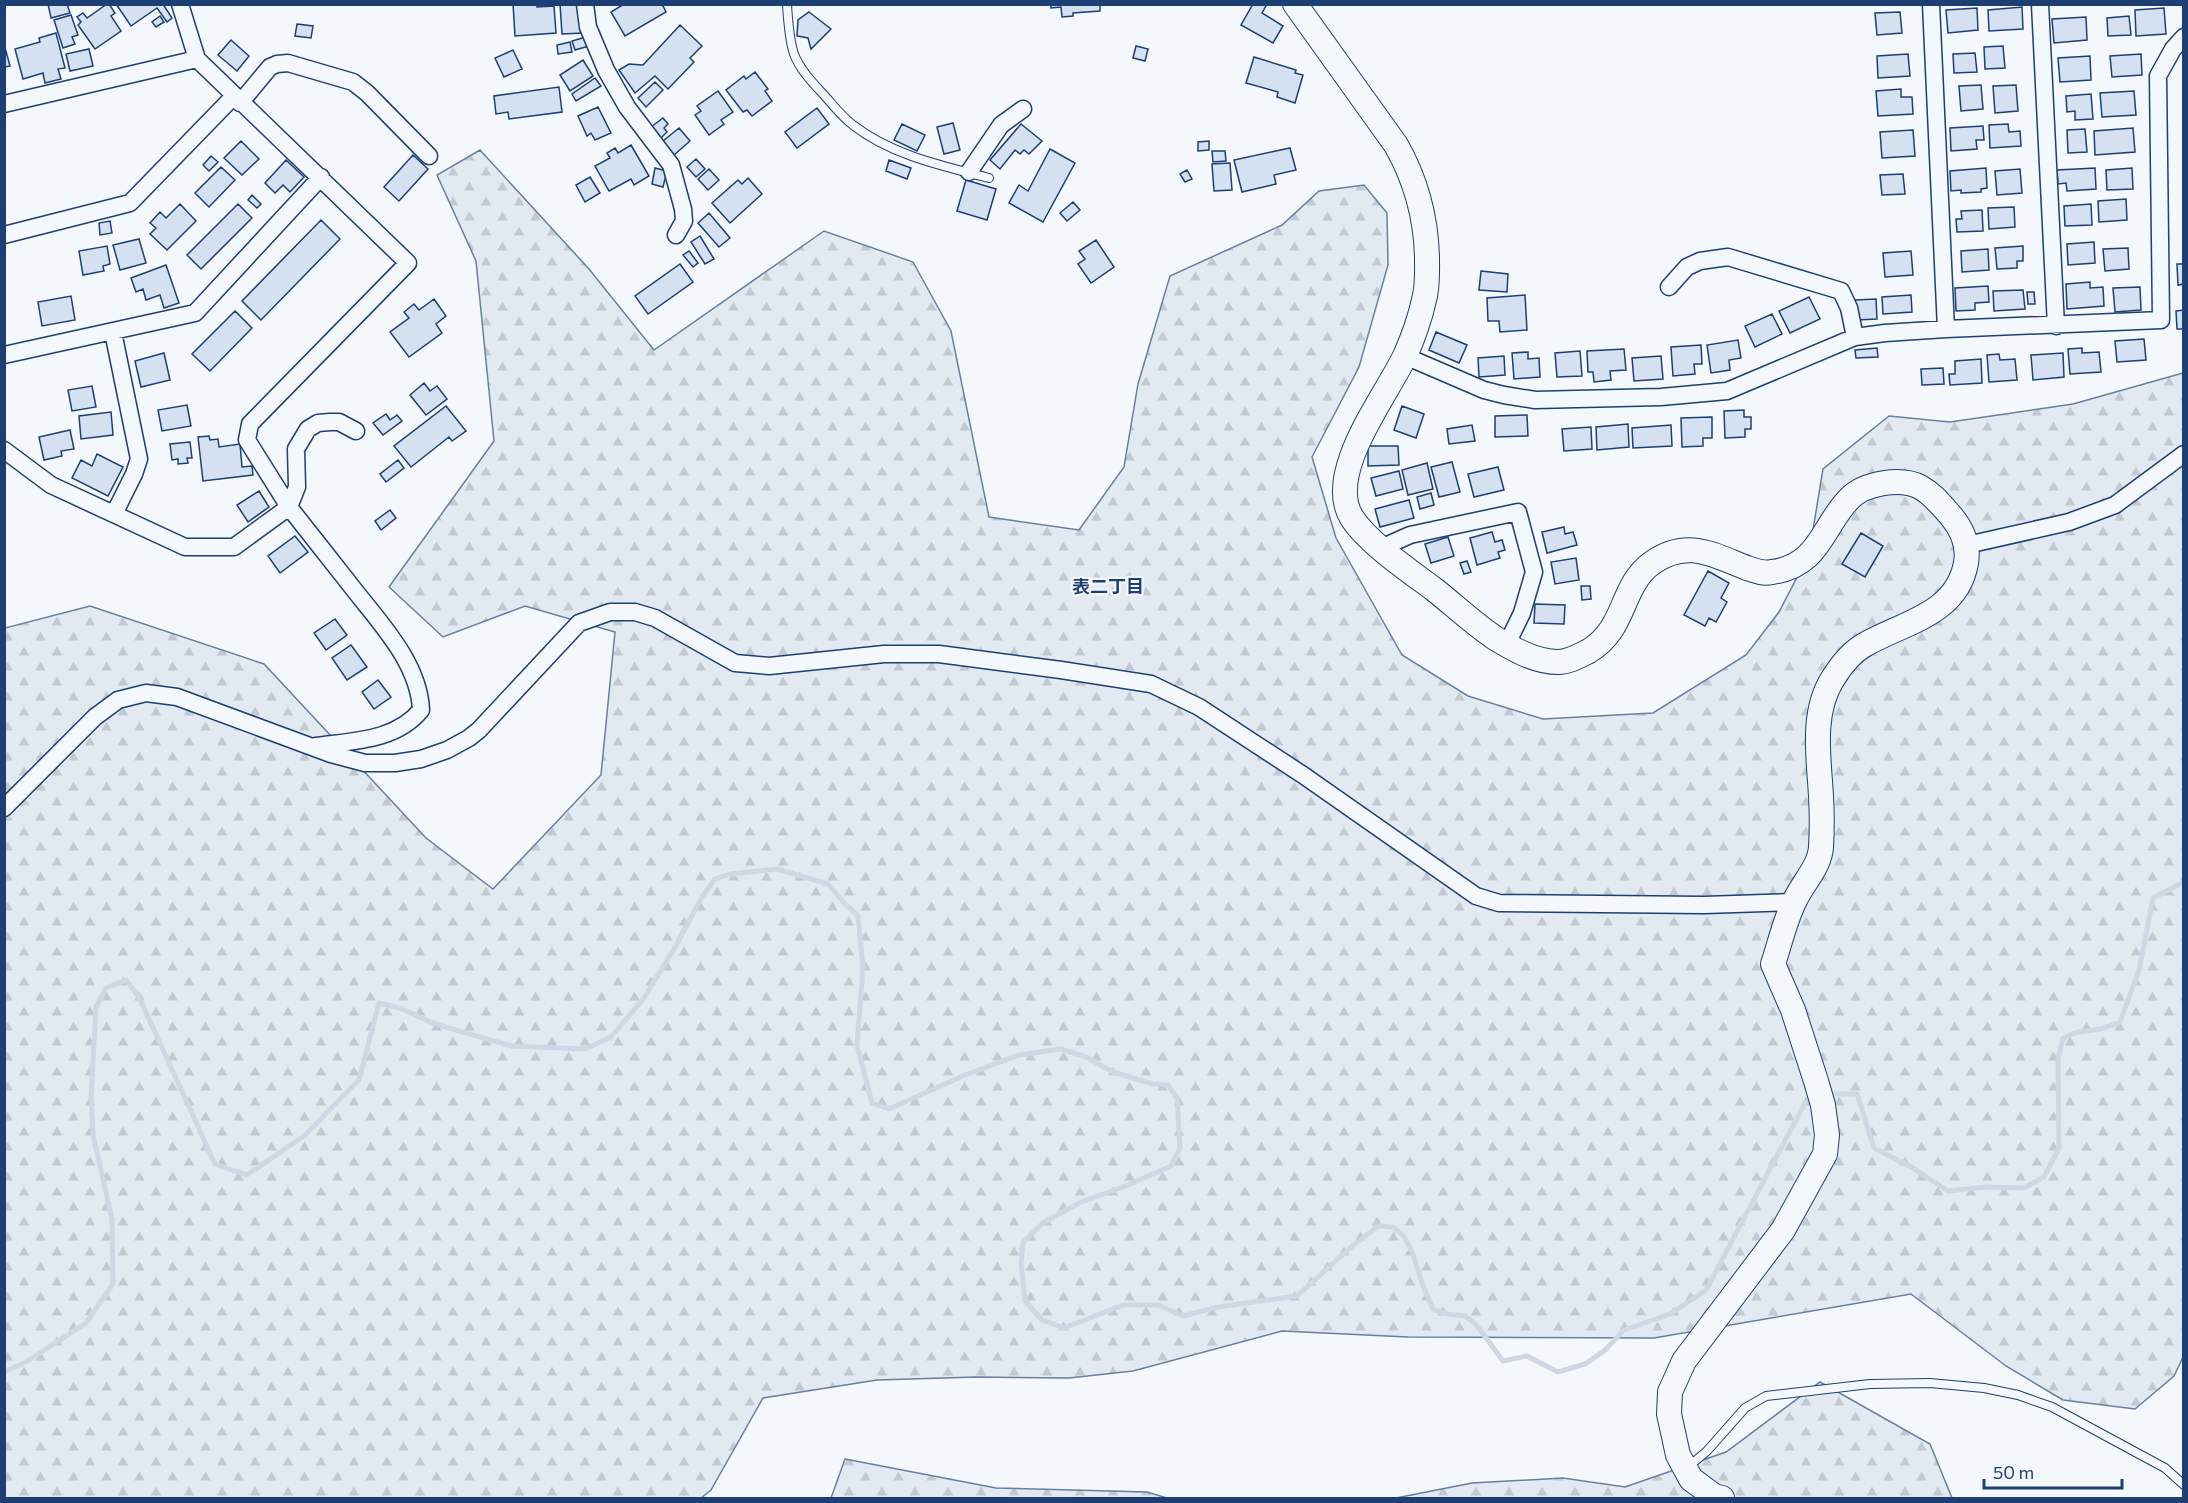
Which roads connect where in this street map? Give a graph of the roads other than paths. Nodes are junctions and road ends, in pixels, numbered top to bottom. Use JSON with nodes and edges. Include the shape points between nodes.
{"nodes":[{"id":1,"x":180,"y":4,"type":"edge"},
{"id":2,"x":585,"y":4,"type":"edge"},
{"id":3,"x":787,"y":4,"type":"edge"},
{"id":4,"x":1295,"y":4,"type":"edge"},
{"id":5,"x":1931,"y":4,"type":"edge"},
{"id":6,"x":2040,"y":4,"type":"edge"},
{"id":7,"x":2184,"y":37,"type":"edge"},
{"id":8,"x":197,"y":59,"type":"junction"},
{"id":9,"x":237,"y":99,"type":"junction"},
{"id":10,"x":4,"y":104,"type":"edge"},
{"id":11,"x":1023,"y":109,"type":"dead end"},
{"id":12,"x":429,"y":156,"type":"dead end"},
{"id":13,"x":969,"y":172,"type":"junction"},
{"id":14,"x":321,"y":177,"type":"junction"},
{"id":15,"x":989,"y":178,"type":"dead end"},
{"id":16,"x":4,"y":235,"type":"edge"},
{"id":17,"x":676,"y":235,"type":"dead end"},
{"id":18,"x":1669,"y":287,"type":"dead end"},
{"id":19,"x":2056,"y":326,"type":"junction"},
{"id":20,"x":1946,"y":328,"type":"junction"},
{"id":21,"x":113,"y":332,"type":"junction"},
{"id":22,"x":1855,"y":337,"type":"junction"},
{"id":23,"x":4,"y":355,"type":"edge"},
{"id":24,"x":1405,"y":356,"type":"junction"},
{"id":25,"x":356,"y":431,"type":"dead end"},
{"id":26,"x":4,"y":450,"type":"edge"},
{"id":27,"x":2184,"y":454,"type":"edge"},
{"id":28,"x":289,"y":507,"type":"junction"},
{"id":29,"x":114,"y":514,"type":"junction"},
{"id":30,"x":1967,"y":545,"type":"junction"},
{"id":31,"x":1381,"y":548,"type":"junction"},
{"id":32,"x":1507,"y":644,"type":"junction"},
{"id":33,"x":312,"y":746,"type":"junction"},
{"id":34,"x":4,"y":808,"type":"edge"},
{"id":35,"x":1794,"y":902,"type":"junction"},
{"id":36,"x":1686,"y":1469,"type":"junction"},
{"id":37,"x":2184,"y":1485,"type":"edge"},
{"id":38,"x":1722,"y":1498,"type":"edge"}],
"edges":[{"from":1,"to":8,"type":"street"},
{"from":2,"to":17,"type":"street","via":[[588,27],[606,70],[627,107],[670,165],[683,209],[684,222]]},
{"from":3,"to":13,"type":"lane","via":[[795,56],[852,124],[909,154]]},
{"from":4,"to":24,"type":"street","via":[[1410,168],[1426,229],[1427,284]]},
{"from":5,"to":20,"type":"street"},
{"from":6,"to":19,"type":"street"},
{"from":7,"to":19,"type":"street","via":[[2158,76],[2161,320]]},
{"from":8,"to":9,"type":"street"},
{"from":8,"to":10,"type":"street"},
{"from":9,"to":12,"type":"street","via":[[277,64],[353,82]]},
{"from":9,"to":14,"type":"street"},
{"from":9,"to":16,"type":"street","via":[[130,203]]},
{"from":11,"to":13,"type":"street","via":[[1001,125]]},
{"from":13,"to":15,"type":"lane"},
{"from":14,"to":21,"type":"street","via":[[195,313]]},
{"from":14,"to":28,"type":"street","via":[[408,263],[250,424],[247,440]]},
{"from":18,"to":22,"type":"street","via":[[1687,267],[1728,257],[1841,291]]},
{"from":19,"to":20,"type":"street"},
{"from":20,"to":22,"type":"street"},
{"from":21,"to":23,"type":"street"},
{"from":21,"to":29,"type":"street","via":[[139,459]]},
{"from":22,"to":24,"type":"street","via":[[1727,391],[1651,397],[1535,400],[1504,395]]},
{"from":24,"to":31,"type":"street","via":[[1375,408],[1345,483],[1351,517]]},
{"from":25,"to":28,"type":"street","via":[[339,422],[318,423],[308,429],[296,449],[297,487]]},
{"from":26,"to":29,"type":"street","via":[[51,484]]},
{"from":27,"to":30,"type":"street","via":[[2115,505],[2069,522]]},
{"from":28,"to":29,"type":"street","via":[[234,547],[185,547]]},
{"from":28,"to":33,"type":"street","via":[[396,644],[420,694],[421,710],[411,723],[396,731]]},
{"from":30,"to":32,"type":"street","via":[[1955,520],[1923,488],[1910,483],[1881,484],[1850,498],[1811,554],[1784,569],[1760,572],[1699,549],[1675,552],[1641,572],[1608,636],[1582,655],[1558,662],[1542,660]]},
{"from":30,"to":35,"type":"street","via":[[1961,578],[1945,604],[1864,645],[1846,659],[1828,685],[1821,708],[1817,751],[1822,801],[1821,855]]},
{"from":31,"to":32,"type":"street"},
{"from":31,"to":32,"type":"street","via":[[1410,536],[1518,512],[1534,572],[1522,613]]},
{"from":33,"to":34,"type":"street","via":[[177,697],[146,693],[118,700],[95,717]]},
{"from":33,"to":35,"type":"street","via":[[365,763],[421,759],[447,750],[479,730],[579,623],[610,612],[635,612],[655,618],[735,663],[769,666],[884,654],[939,654],[1152,684],[1198,707],[1303,775],[1476,896],[1499,903]]},
{"from":35,"to":36,"type":"street","via":[[1773,964],[1793,1010],[1823,1105],[1825,1154],[1783,1230],[1684,1361],[1670,1392],[1669,1414],[1677,1455]]},
{"from":36,"to":37,"type":"lane","via":[[1745,1408],[1766,1396],[1870,1384],[1930,1383],[1984,1388],[2052,1407],[2164,1468]]},
{"from":36,"to":38,"type":"street","via":[[1691,1479]]}]}
